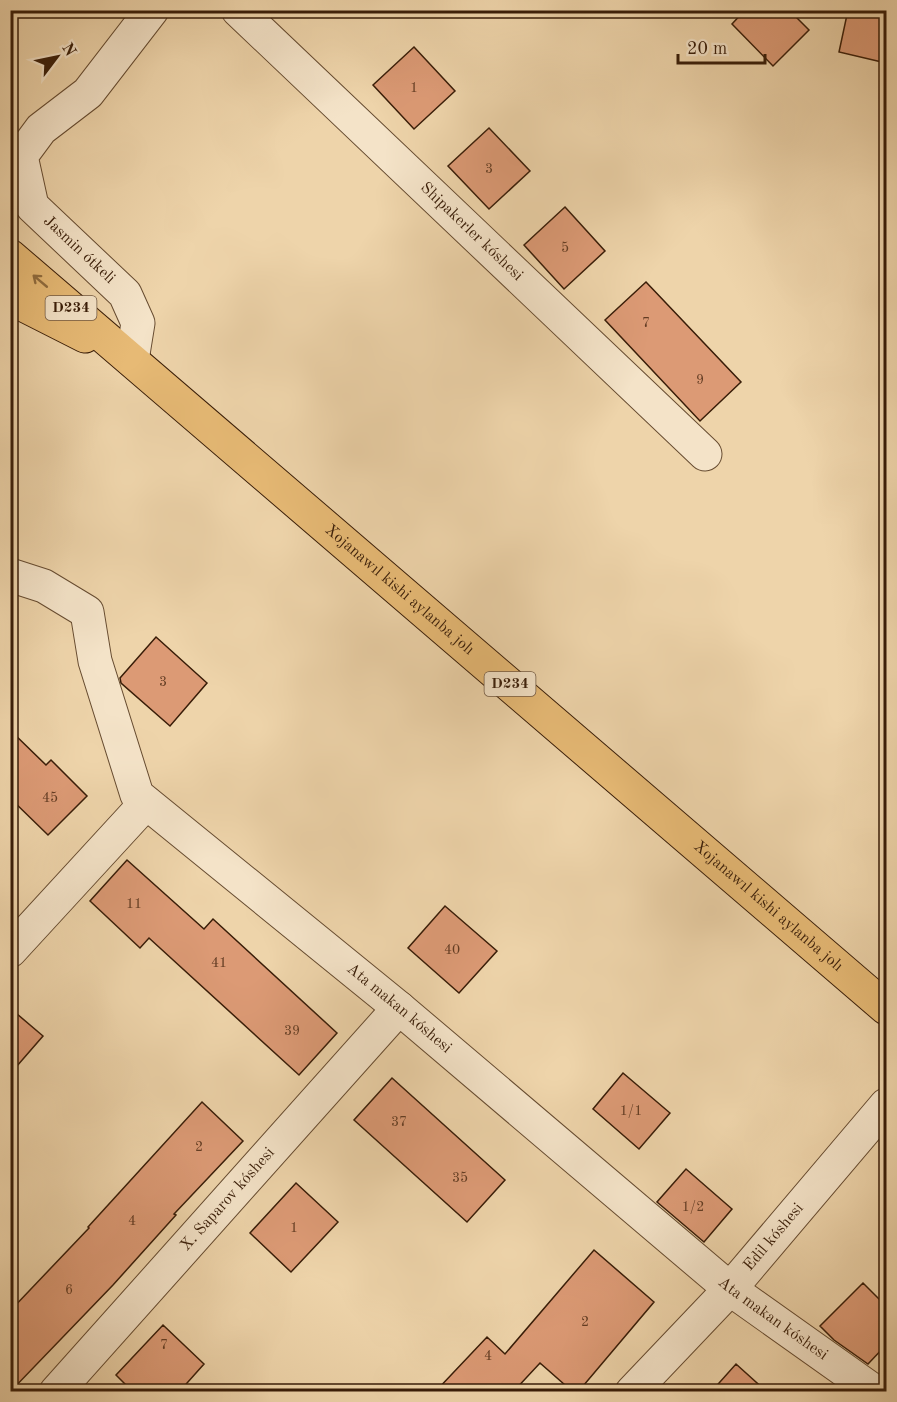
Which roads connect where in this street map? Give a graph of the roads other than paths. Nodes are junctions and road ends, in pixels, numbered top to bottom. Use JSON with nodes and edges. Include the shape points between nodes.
{"nodes":[{"id":1,"x":152,"y":10,"type":"edge"},
{"id":2,"x":238,"y":10,"type":"edge"},
{"id":3,"x":10,"y":256,"type":"edge"},
{"id":4,"x":10,"y":298,"type":"edge"},
{"id":5,"x":132,"y":360,"type":"junction"},
{"id":6,"x":705,"y":454,"type":"dead end"},
{"id":7,"x":10,"y":574,"type":"edge"},
{"id":8,"x":146,"y":803,"type":"junction"},
{"id":9,"x":10,"y":951,"type":"edge"},
{"id":10,"x":399,"y":1008,"type":"junction"},
{"id":11,"x":886,"y":1008,"type":"edge"},
{"id":12,"x":886,"y":1105,"type":"edge"},
{"id":13,"x":730,"y":1289,"type":"junction"},
{"id":14,"x":56,"y":1392,"type":"edge"},
{"id":15,"x":632,"y":1392,"type":"edge"},
{"id":16,"x":875,"y":1392,"type":"edge"}],
"edges":[{"from":1,"to":5,"type":"street","name":"Jasmin ótkeli","via":[[88,93],[41,129],[21,156],[32,206],[125,294],[138,323]]},
{"from":2,"to":6,"type":"street","name":"Shipakerler kóshesi"},
{"from":5,"to":3,"type":"main road","name":"Xojanawıl kishi aylanba jolı","number":"D234","one_way":true},
{"from":4,"to":5,"type":"main road","name":"Xojanawıl kishi aylanba jolı","number":"D234"},
{"from":5,"to":11,"type":"main road","name":"Xojanawıl kishi aylanba jolı","number":"D234"},
{"from":7,"to":8,"type":"street","name":"Ata makan kóshesi","via":[[44,586],[87,612],[98,672],[137,795]]},
{"from":8,"to":9,"type":"street"},
{"from":8,"to":10,"type":"street","name":"Ata makan kóshesi"},
{"from":10,"to":13,"type":"street","name":"Ata makan kóshesi"},
{"from":10,"to":14,"type":"street","name":"X. Saparov kóshesi"},
{"from":12,"to":13,"type":"street","name":"Edil kóshesi"},
{"from":13,"to":15,"type":"street","name":"Edil kóshesi"},
{"from":13,"to":16,"type":"street","name":"Ata makan kóshesi"}]}
